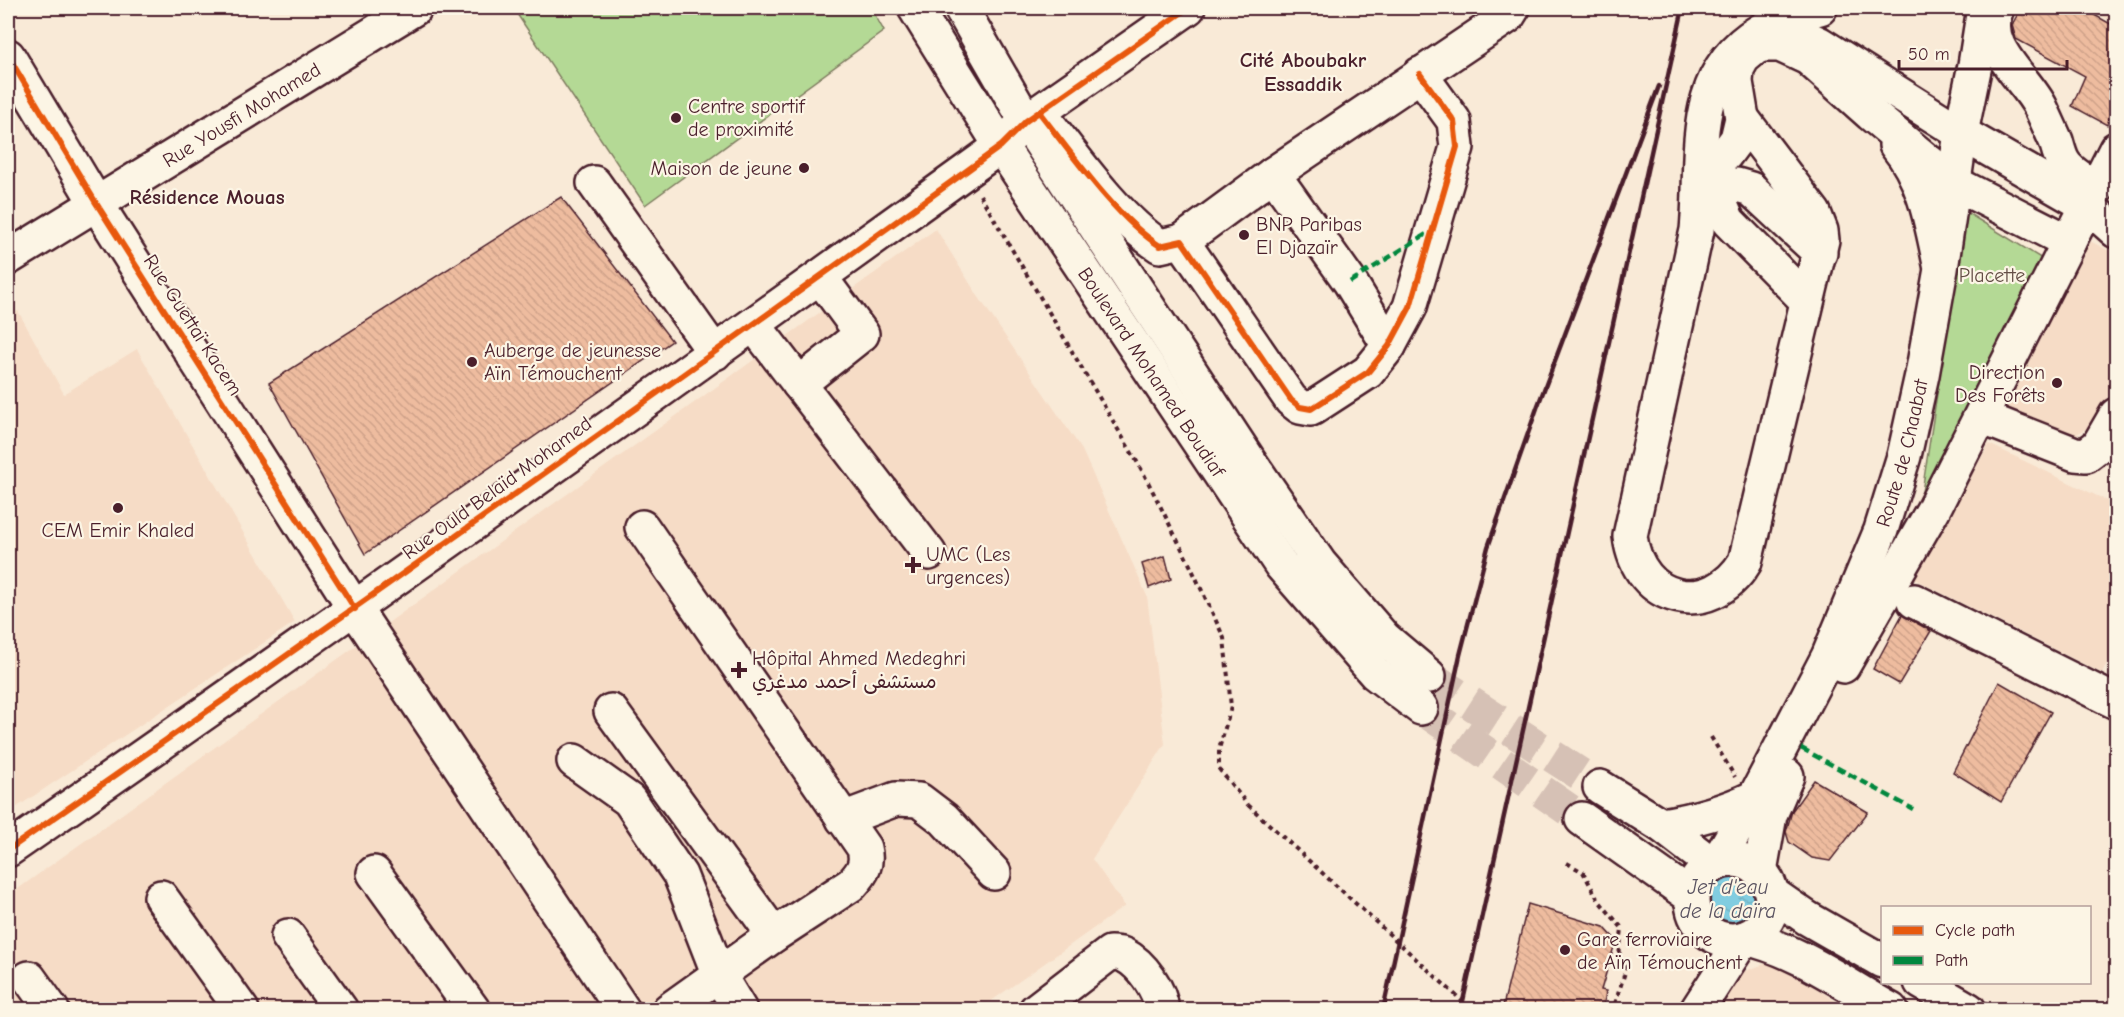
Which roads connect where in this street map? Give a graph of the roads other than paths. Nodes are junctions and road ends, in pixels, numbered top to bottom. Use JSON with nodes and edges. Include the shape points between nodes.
{"nodes":[{"id":1,"x":415,"y":8,"type":"edge"},
{"id":2,"x":915,"y":8,"type":"edge"},
{"id":3,"x":961,"y":8,"type":"edge"},
{"id":4,"x":1188,"y":8,"type":"edge"},
{"id":5,"x":1513,"y":8,"type":"edge"},
{"id":6,"x":1820,"y":8,"type":"edge"},
{"id":7,"x":1984,"y":8,"type":"edge"},
{"id":8,"x":1997,"y":8,"type":"edge"},
{"id":9,"x":1775,"y":23,"type":"junction"},
{"id":10,"x":8,"y":56,"type":"edge"},
{"id":11,"x":1991,"y":56,"type":"junction"},
{"id":12,"x":1420,"y":74,"type":"junction"},
{"id":13,"x":1871,"y":114,"type":"junction"},
{"id":14,"x":1033,"y":116,"type":"junction"},
{"id":15,"x":1742,"y":118,"type":"junction"},
{"id":16,"x":1961,"y":133,"type":"junction"},
{"id":17,"x":1001,"y":146,"type":"junction"},
{"id":18,"x":2116,"y":149,"type":"edge"},
{"id":19,"x":1274,"y":174,"type":"junction"},
{"id":20,"x":1710,"y":182,"type":"junction"},
{"id":21,"x":594,"y":183,"type":"dead end"},
{"id":22,"x":1954,"y":183,"type":"junction"},
{"id":23,"x":2092,"y":197,"type":"junction"},
{"id":24,"x":96,"y":203,"type":"junction"},
{"id":25,"x":2116,"y":228,"type":"edge"},
{"id":26,"x":1182,"y":241,"type":"junction"},
{"id":27,"x":2069,"y":242,"type":"junction"},
{"id":28,"x":8,"y":258,"type":"edge"},
{"id":29,"x":1941,"y":269,"type":"junction"},
{"id":30,"x":1813,"y":277,"type":"junction"},
{"id":31,"x":820,"y":278,"type":"junction"},
{"id":32,"x":754,"y":325,"type":"junction"},
{"id":33,"x":1389,"y":346,"type":"junction"},
{"id":34,"x":715,"y":352,"type":"junction"},
{"id":35,"x":799,"y":384,"type":"junction"},
{"id":36,"x":2116,"y":415,"type":"edge"},
{"id":37,"x":1981,"y":417,"type":"junction"},
{"id":38,"x":642,"y":527,"type":"dead end"},
{"id":39,"x":929,"y":553,"type":"dead end"},
{"id":40,"x":1914,"y":601,"type":"dead end"},
{"id":41,"x":355,"y":609,"type":"junction"},
{"id":42,"x":1429,"y":676,"type":"tunnel mouth"},
{"id":43,"x":2116,"y":702,"type":"edge"},
{"id":44,"x":1421,"y":708,"type":"tunnel mouth"},
{"id":45,"x":611,"y":711,"type":"dead end"},
{"id":46,"x":574,"y":761,"type":"dead end"},
{"id":47,"x":1600,"y":787,"type":"tunnel mouth"},
{"id":48,"x":1747,"y":791,"type":"junction"},
{"id":49,"x":843,"y":819,"type":"junction"},
{"id":50,"x":1582,"y":819,"type":"tunnel mouth"},
{"id":51,"x":1661,"y":825,"type":"junction"},
{"id":52,"x":8,"y":850,"type":"edge"},
{"id":53,"x":1714,"y":865,"type":"junction"},
{"id":54,"x":374,"y":873,"type":"dead end"},
{"id":55,"x":994,"y":873,"type":"dead end"},
{"id":56,"x":1766,"y":882,"type":"junction"},
{"id":57,"x":161,"y":897,"type":"dead end"},
{"id":58,"x":1692,"y":897,"type":"junction"},
{"id":59,"x":1702,"y":927,"type":"junction"},
{"id":60,"x":774,"y":935,"type":"junction"},
{"id":61,"x":288,"y":936,"type":"dead end"},
{"id":62,"x":1744,"y":939,"type":"junction"},
{"id":63,"x":1881,"y":960,"type":"edge"},
{"id":64,"x":719,"y":975,"type":"junction"},
{"id":65,"x":29,"y":978,"type":"dead end"},
{"id":66,"x":1924,"y":984,"type":"edge"},
{"id":67,"x":52,"y":1010,"type":"edge"},
{"id":68,"x":242,"y":1010,"type":"edge"},
{"id":69,"x":341,"y":1010,"type":"edge"},
{"id":70,"x":473,"y":1010,"type":"edge"},
{"id":71,"x":623,"y":1010,"type":"edge"},
{"id":72,"x":669,"y":1010,"type":"edge"},
{"id":73,"x":740,"y":1010,"type":"edge"},
{"id":74,"x":1036,"y":1010,"type":"edge"},
{"id":75,"x":1162,"y":1010,"type":"edge"},
{"id":76,"x":1692,"y":1010,"type":"edge"},
{"id":77,"x":1697,"y":1010,"type":"edge"},
{"id":78,"x":1891,"y":1010,"type":"edge"},
{"id":79,"x":1969,"y":1010,"type":"edge"}],
"edges":[{"from":1,"to":24,"type":"street","name":"Rue Yousfi Mohamed"},
{"from":2,"to":17,"type":"street","name":"Boulevard Mohamed Boudiaf"},
{"from":3,"to":14,"type":"street","name":"Boulevard Mohamed Boudiaf"},
{"from":4,"to":14,"type":"street"},
{"from":5,"to":12,"type":"street","via":[[1508,16]]},
{"from":6,"to":9,"type":"street"},
{"from":7,"to":11,"type":"street","name":"Route de Chaabat"},
{"from":8,"to":11,"type":"street"},
{"from":9,"to":16,"type":"street","via":[[1820,44]]},
{"from":9,"to":20,"type":"street","via":[[1748,38],[1725,62],[1713,84],[1702,126]]},
{"from":10,"to":24,"type":"street","name":"Rue Guettaï Kacem"},
{"from":11,"to":16,"type":"street","name":"Route de Chaabat"},
{"from":11,"to":23,"type":"street","via":[[2024,82],[2040,105],[2064,163]]},
{"from":12,"to":19,"type":"street"},
{"from":12,"to":33,"type":"street","via":[[1454,122],[1457,147],[1410,307]]},
{"from":13,"to":15,"type":"street","via":[[1808,58],[1770,44],[1748,52],[1737,69]]},
{"from":13,"to":22,"type":"street"},
{"from":13,"to":29,"type":"street","via":[[1916,174],[1931,219]]},
{"from":14,"to":17,"type":"street","name":"Rue Ould Belaïd Mohamed"},
{"from":14,"to":26,"type":"street","via":[[1147,238],[1160,246]]},
{"from":14,"to":42,"type":"street","name":"Boulevard Mohamed Boudiaf","via":[[1252,465],[1320,564],[1384,638]]},
{"from":15,"to":20,"type":"street","via":[[1732,148]]},
{"from":15,"to":30,"type":"street","via":[[1814,213],[1822,240]]},
{"from":16,"to":22,"type":"street","name":"Route de Chaabat"},
{"from":16,"to":23,"type":"street"},
{"from":17,"to":31,"type":"street","name":"Rue Ould Belaïd Mohamed"},
{"from":17,"to":44,"type":"street","name":"Boulevard Mohamed Boudiaf","via":[[1281,565],[1375,673]]},
{"from":18,"to":23,"type":"street","name":"Route de Chaabat"},
{"from":19,"to":26,"type":"street"},
{"from":19,"to":33,"type":"street","via":[[1350,282]]},
{"from":20,"to":30,"type":"street","via":[[1728,221]]},
{"from":20,"to":30,"type":"street","via":[[1751,189]]},
{"from":20,"to":30,"type":"street","via":[[1630,536],[1637,565],[1646,578],[1672,594],[1687,597],[1715,591],[1738,574],[1745,562]]},
{"from":21,"to":34,"type":"street"},
{"from":22,"to":27,"type":"street"},
{"from":22,"to":29,"type":"street","name":"Route de Chaabat"},
{"from":23,"to":25,"type":"street"},
{"from":23,"to":27,"type":"street","name":"Route de Chaabat"},
{"from":24,"to":28,"type":"street","name":"Rue Yousfi Mohamed"},
{"from":24,"to":41,"type":"street","name":"Rue Guettaï Kacem"},
{"from":26,"to":33,"type":"street","via":[[1291,400],[1300,407],[1311,409],[1368,372]]},
{"from":27,"to":37,"type":"street","name":"Route de Chaabat"},
{"from":29,"to":48,"type":"street","name":"Route de Chaabat","via":[[1904,456],[1881,530],[1828,657]]},
{"from":31,"to":32,"type":"street","name":"Rue Ould Belaïd Mohamed"},
{"from":31,"to":35,"type":"street","via":[[862,334]]},
{"from":32,"to":34,"type":"street","name":"Rue Ould Belaïd Mohamed"},
{"from":32,"to":35,"type":"street"},
{"from":34,"to":41,"type":"street","name":"Rue Ould Belaïd Mohamed"},
{"from":35,"to":39,"type":"street"},
{"from":36,"to":37,"type":"street","via":[[2098,446],[2086,455]]},
{"from":37,"to":56,"type":"street","name":"Route de Chaabat","via":[[1781,786],[1770,815]]},
{"from":38,"to":49,"type":"street"},
{"from":40,"to":43,"type":"street"},
{"from":41,"to":52,"type":"street","name":"Rue Ould Belaïd Mohamed"},
{"from":41,"to":71,"type":"street","name":"Rue Guettaï Kacem"},
{"from":45,"to":60,"type":"street"},
{"from":46,"to":64,"type":"street","via":[[629,800],[680,875]]},
{"from":47,"to":51,"type":"street"},
{"from":48,"to":51,"type":"street","via":[[1709,816]]},
{"from":48,"to":53,"type":"street","name":"Route de Chaabat"},
{"from":49,"to":55,"type":"street","via":[[896,799],[919,800],[944,819]]},
{"from":49,"to":60,"type":"street","via":[[864,848],[862,873],[852,884]]},
{"from":50,"to":58,"type":"street"},
{"from":51,"to":53,"type":"street"},
{"from":53,"to":56,"type":"street","via":[[1739,861],[1750,865]]},
{"from":53,"to":58,"type":"street","via":[[1699,878]]},
{"from":54,"to":70,"type":"street"},
{"from":56,"to":62,"type":"street","via":[[1772,904],[1769,915],[1755,933]]},
{"from":56,"to":63,"type":"street","via":[[1807,918]]},
{"from":57,"to":68,"type":"street"},
{"from":58,"to":59,"type":"street"},
{"from":59,"to":62,"type":"street","via":[[1721,939]]},
{"from":59,"to":76,"type":"street"},
{"from":60,"to":64,"type":"street"},
{"from":61,"to":69,"type":"street"},
{"from":62,"to":77,"type":"street"},
{"from":62,"to":78,"type":"street","via":[[1786,952]]},
{"from":64,"to":72,"type":"street"},
{"from":64,"to":73,"type":"street"},
{"from":65,"to":67,"type":"street"},
{"from":66,"to":79,"type":"street"},
{"from":74,"to":75,"type":"street","via":[[1110,953],[1122,954],[1134,962],[1151,983]]}]}
